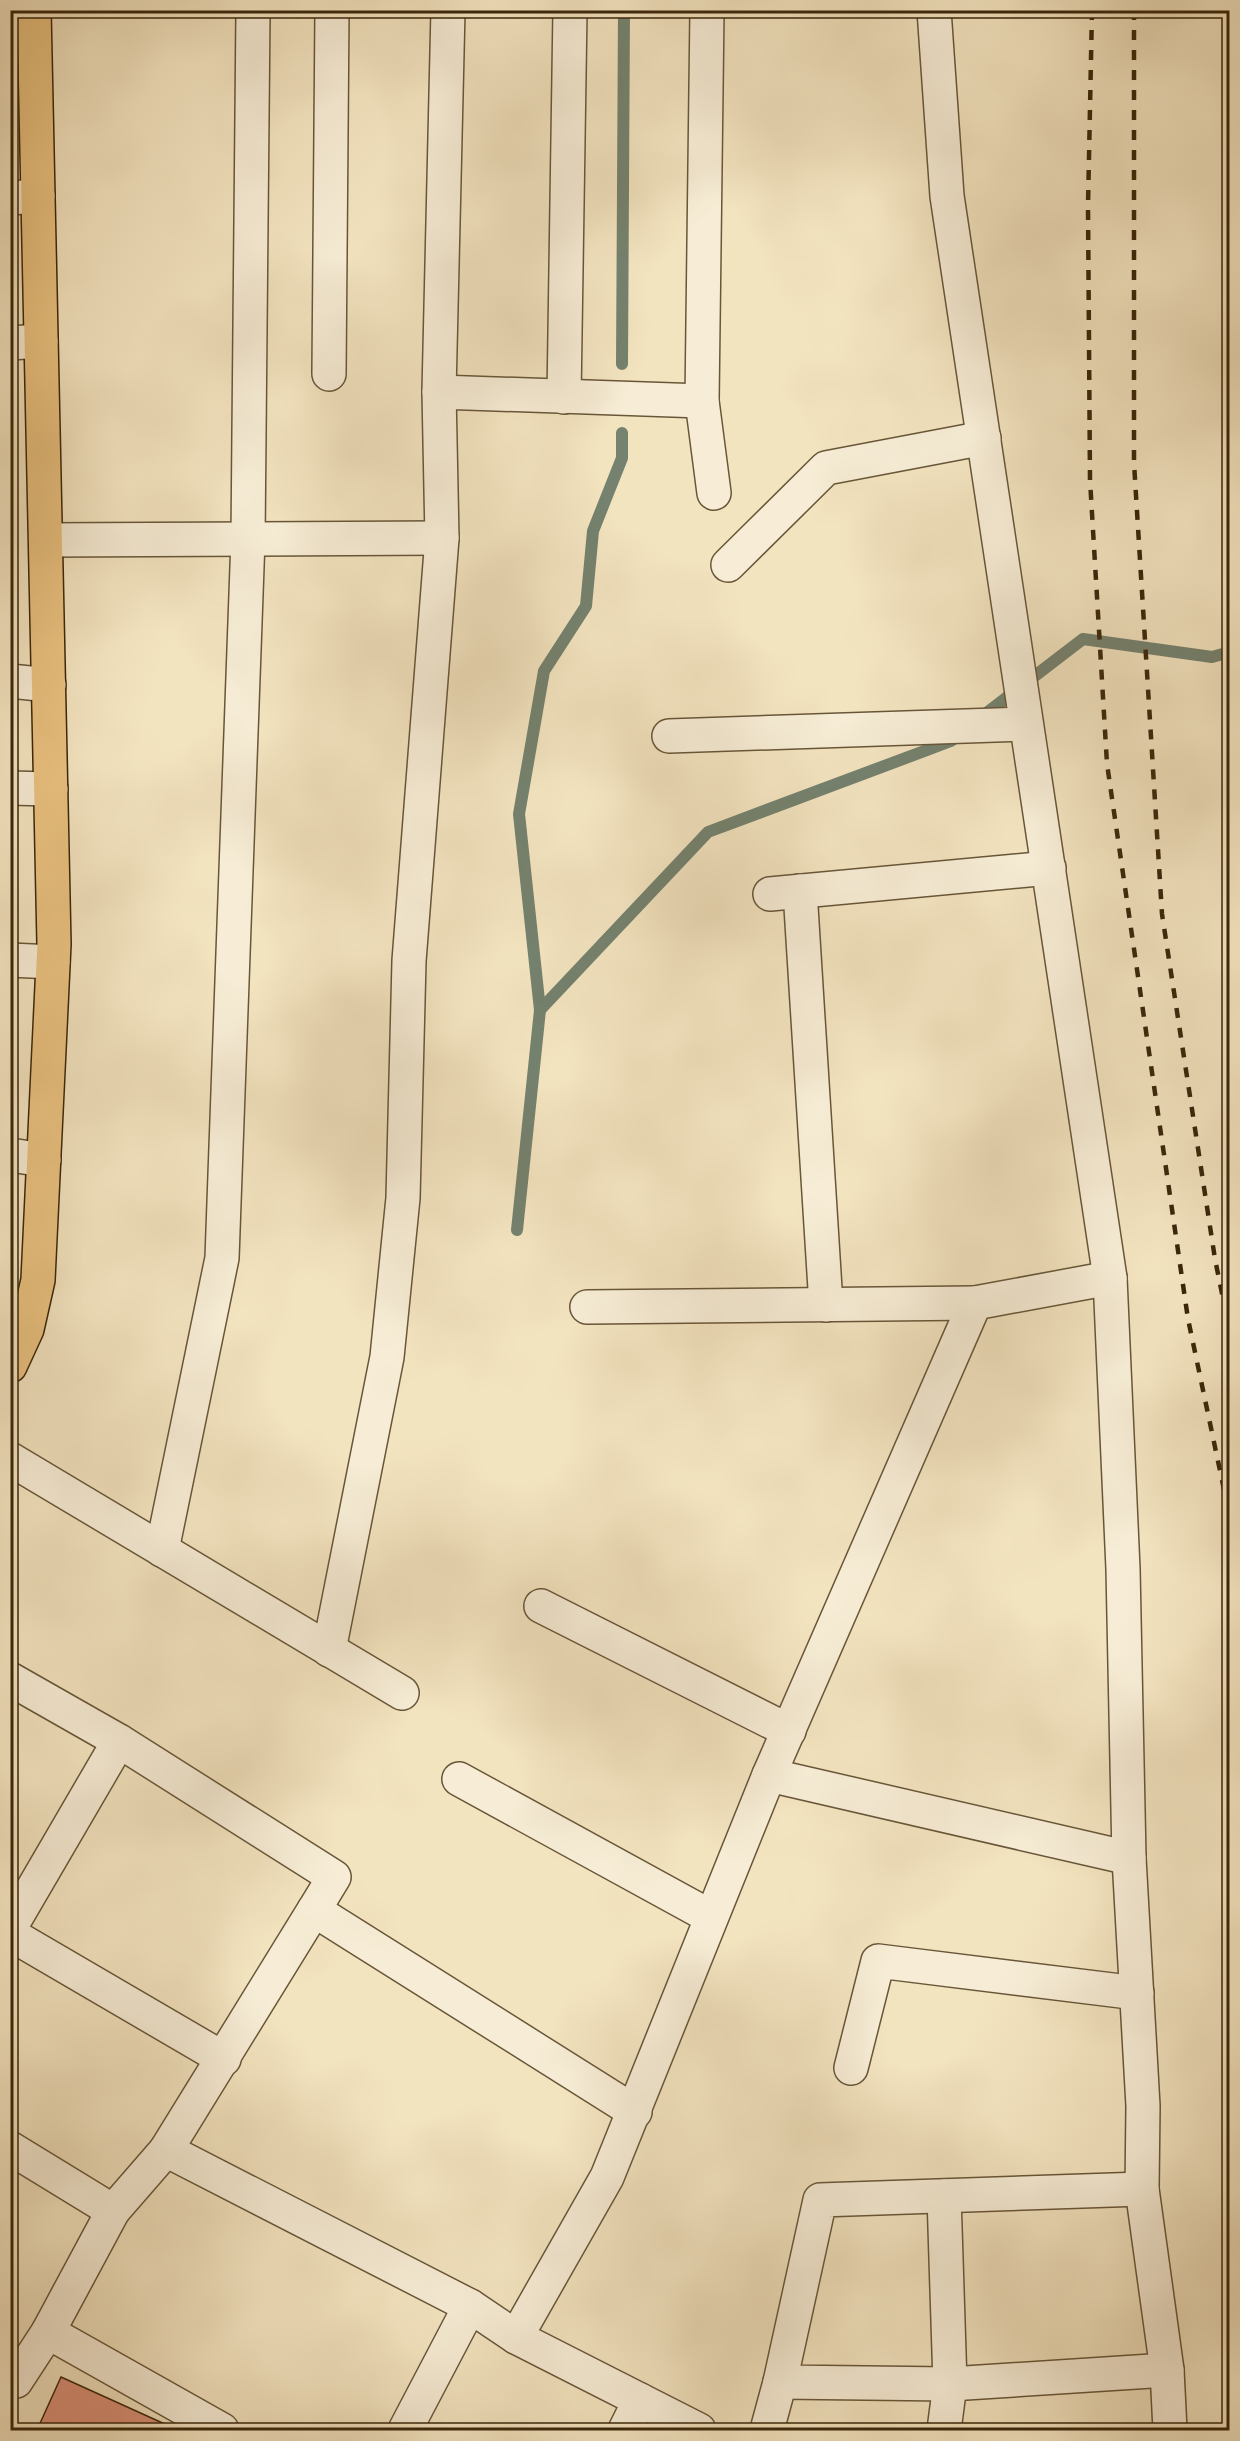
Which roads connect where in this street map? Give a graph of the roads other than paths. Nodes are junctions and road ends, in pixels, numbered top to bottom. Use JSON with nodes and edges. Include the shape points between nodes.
{"nodes":[{"id":1,"x":34,"y":10,"type":"edge"},
{"id":2,"x":253,"y":10,"type":"edge"},
{"id":3,"x":332,"y":10,"type":"edge"},
{"id":4,"x":448,"y":10,"type":"edge"},
{"id":5,"x":570,"y":10,"type":"edge"},
{"id":6,"x":706,"y":10,"type":"edge"},
{"id":7,"x":934,"y":10,"type":"edge"},
{"id":8,"x":24,"y":197,"type":"edge"},
{"id":9,"x":26,"y":342,"type":"edge"},
{"id":10,"x":329,"y":374,"type":"dead end"},
{"id":11,"x":439,"y":392,"type":"junction"},
{"id":12,"x":564,"y":397,"type":"junction"},
{"id":13,"x":702,"y":401,"type":"junction"},
{"id":14,"x":984,"y":438,"type":"junction"},
{"id":15,"x":714,"y":493,"type":"dead end"},
{"id":16,"x":442,"y":538,"type":"junction"},
{"id":17,"x":248,"y":539,"type":"junction"},
{"id":18,"x":46,"y":540,"type":"junction"},
{"id":19,"x":728,"y":565,"type":"dead end"},
{"id":20,"x":10,"y":681,"type":"edge"},
{"id":21,"x":49,"y":685,"type":"junction"},
{"id":22,"x":1026,"y":724,"type":"junction"},
{"id":23,"x":669,"y":736,"type":"dead end"},
{"id":24,"x":10,"y":788,"type":"edge"},
{"id":25,"x":51,"y":789,"type":"junction"},
{"id":26,"x":1049,"y":868,"type":"junction"},
{"id":27,"x":10,"y":960,"type":"edge"},
{"id":28,"x":53,"y":962,"type":"junction"},
{"id":29,"x":10,"y":1155,"type":"edge"},
{"id":30,"x":44,"y":1160,"type":"junction"},
{"id":31,"x":1110,"y":1278,"type":"junction"},
{"id":32,"x":975,"y":1303,"type":"junction"},
{"id":33,"x":826,"y":1305,"type":"junction"},
{"id":34,"x":587,"y":1307,"type":"dead end"},
{"id":35,"x":10,"y":1366,"type":"edge"},
{"id":36,"x":10,"y":1460,"type":"edge"},
{"id":37,"x":162,"y":1550,"type":"junction"},
{"id":38,"x":541,"y":1606,"type":"dead end"},
{"id":39,"x":329,"y":1650,"type":"junction"},
{"id":40,"x":10,"y":1678,"type":"edge"},
{"id":41,"x":402,"y":1693,"type":"dead end"},
{"id":42,"x":789,"y":1731,"type":"junction"},
{"id":43,"x":119,"y":1741,"type":"junction"},
{"id":44,"x":769,"y":1775,"type":"junction"},
{"id":45,"x":459,"y":1779,"type":"dead end"},
{"id":46,"x":1129,"y":1858,"type":"junction"},
{"id":47,"x":314,"y":1910,"type":"junction"},
{"id":48,"x":711,"y":1917,"type":"junction"},
{"id":49,"x":10,"y":1928,"type":"edge"},
{"id":50,"x":10,"y":1934,"type":"edge"},
{"id":51,"x":1137,"y":1993,"type":"junction"},
{"id":52,"x":224,"y":2059,"type":"junction"},
{"id":53,"x":851,"y":2068,"type":"dead end"},
{"id":54,"x":636,"y":2112,"type":"junction"},
{"id":55,"x":10,"y":2148,"type":"edge"},
{"id":56,"x":166,"y":2150,"type":"junction"},
{"id":57,"x":1142,"y":2189,"type":"junction"},
{"id":58,"x":944,"y":2196,"type":"junction"},
{"id":59,"x":113,"y":2211,"type":"junction"},
{"id":60,"x":470,"y":2307,"type":"junction"},
{"id":61,"x":48,"y":2332,"type":"junction"},
{"id":62,"x":516,"y":2337,"type":"junction"},
{"id":63,"x":1167,"y":2370,"type":"junction"},
{"id":64,"x":10,"y":2377,"type":"edge"},
{"id":65,"x":780,"y":2382,"type":"junction"},
{"id":66,"x":950,"y":2384,"type":"junction"},
{"id":67,"x":640,"y":2400,"type":"junction"},
{"id":68,"x":222,"y":2430,"type":"edge"},
{"id":69,"x":405,"y":2430,"type":"edge"},
{"id":70,"x":625,"y":2430,"type":"edge"},
{"id":71,"x":699,"y":2430,"type":"edge"},
{"id":72,"x":767,"y":2430,"type":"edge"},
{"id":73,"x":944,"y":2430,"type":"edge"},
{"id":74,"x":1170,"y":2430,"type":"edge"}],
"edges":[{"from":1,"to":8,"type":"main road"},
{"from":2,"to":17,"type":"street"},
{"from":3,"to":10,"type":"street"},
{"from":4,"to":11,"type":"street"},
{"from":5,"to":12,"type":"street"},
{"from":6,"to":13,"type":"street"},
{"from":7,"to":14,"type":"street","via":[[948,196]]},
{"from":8,"to":9,"type":"main road"},
{"from":9,"to":18,"type":"main road"},
{"from":11,"to":12,"type":"street"},
{"from":11,"to":16,"type":"street"},
{"from":12,"to":13,"type":"street"},
{"from":13,"to":15,"type":"street"},
{"from":14,"to":19,"type":"street","via":[[826,468]]},
{"from":14,"to":22,"type":"street"},
{"from":16,"to":17,"type":"street"},
{"from":16,"to":39,"type":"street","via":[[409,961],[403,1198],[388,1345]]},
{"from":17,"to":18,"type":"street"},
{"from":17,"to":37,"type":"street","via":[[222,1258]]},
{"from":18,"to":21,"type":"main road"},
{"from":20,"to":21,"type":"street"},
{"from":21,"to":25,"type":"main road"},
{"from":22,"to":23,"type":"street"},
{"from":22,"to":26,"type":"street"},
{"from":24,"to":25,"type":"street"},
{"from":25,"to":28,"type":"main road"},
{"from":26,"to":31,"type":"street"},
{"from":26,"to":33,"type":"street","via":[[785,893]]},
{"from":27,"to":28,"type":"street"},
{"from":28,"to":30,"type":"main road"},
{"from":29,"to":30,"type":"street"},
{"from":30,"to":35,"type":"main road","via":[[38,1280],[27,1329]]},
{"from":31,"to":32,"type":"street"},
{"from":31,"to":46,"type":"street","via":[[1123,1569]]},
{"from":32,"to":33,"type":"street"},
{"from":32,"to":42,"type":"street"},
{"from":33,"to":34,"type":"street"},
{"from":36,"to":37,"type":"street"},
{"from":37,"to":39,"type":"street"},
{"from":38,"to":42,"type":"street"},
{"from":39,"to":41,"type":"street"},
{"from":40,"to":43,"type":"street"},
{"from":42,"to":44,"type":"street"},
{"from":43,"to":47,"type":"street","via":[[334,1877]]},
{"from":43,"to":49,"type":"street"},
{"from":44,"to":46,"type":"street"},
{"from":44,"to":48,"type":"street"},
{"from":45,"to":48,"type":"street"},
{"from":46,"to":51,"type":"street"},
{"from":47,"to":52,"type":"street"},
{"from":47,"to":54,"type":"street"},
{"from":48,"to":54,"type":"street"},
{"from":50,"to":52,"type":"street"},
{"from":51,"to":53,"type":"street","via":[[878,1961]]},
{"from":51,"to":57,"type":"street","via":[[1143,2106]]},
{"from":52,"to":56,"type":"street"},
{"from":54,"to":62,"type":"street","via":[[608,2177]]},
{"from":55,"to":59,"type":"street"},
{"from":56,"to":59,"type":"street"},
{"from":56,"to":60,"type":"street"},
{"from":57,"to":58,"type":"street"},
{"from":57,"to":63,"type":"street"},
{"from":58,"to":65,"type":"street","via":[[820,2200]]},
{"from":58,"to":66,"type":"street"},
{"from":59,"to":61,"type":"street"},
{"from":60,"to":62,"type":"street"},
{"from":60,"to":69,"type":"street"},
{"from":61,"to":64,"type":"street","via":[[16,2381]]},
{"from":61,"to":68,"type":"street"},
{"from":62,"to":67,"type":"street"},
{"from":63,"to":66,"type":"street"},
{"from":63,"to":74,"type":"street"},
{"from":65,"to":66,"type":"street"},
{"from":65,"to":72,"type":"street"},
{"from":66,"to":73,"type":"street"},
{"from":67,"to":70,"type":"street"},
{"from":67,"to":71,"type":"street"}]}
